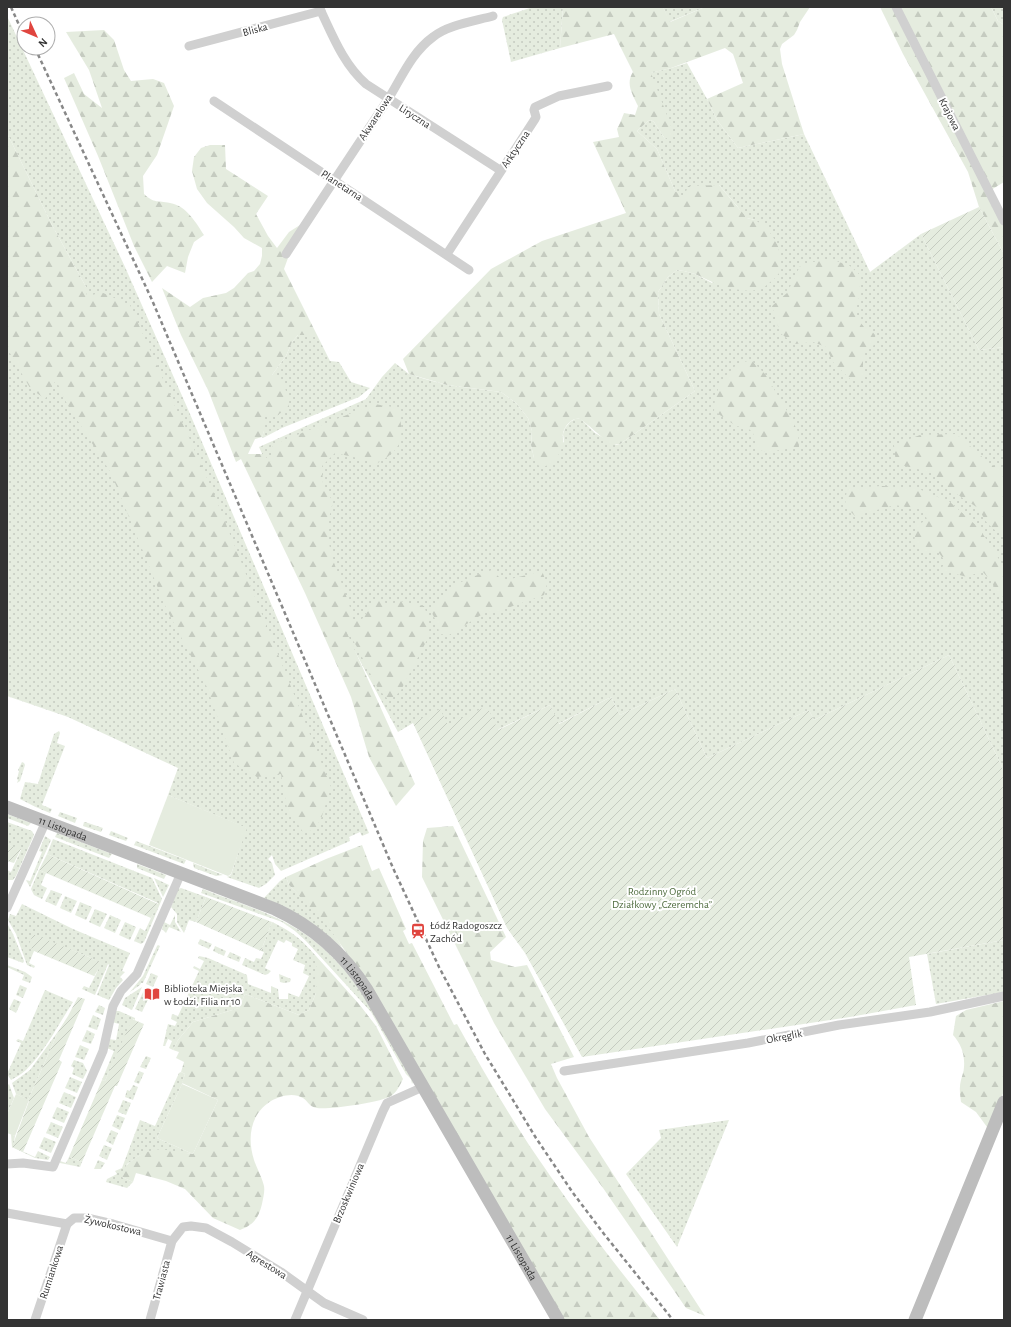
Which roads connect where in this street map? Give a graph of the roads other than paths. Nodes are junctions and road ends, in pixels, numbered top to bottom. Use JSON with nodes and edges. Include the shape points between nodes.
{"nodes":[{"id":1,"x":896,"y":7,"type":"edge"},
{"id":2,"x":320,"y":9,"type":"edge"},
{"id":3,"x":493,"y":16,"type":"dead end"},
{"id":4,"x":188,"y":46,"type":"dead end"},
{"id":5,"x":608,"y":86,"type":"dead end"},
{"id":6,"x":388,"y":99,"type":"junction"},
{"id":7,"x":214,"y":101,"type":"dead end"},
{"id":8,"x":500,"y":170,"type":"junction"},
{"id":9,"x":334,"y":180,"type":"junction"},
{"id":10,"x":1004,"y":221,"type":"edge"},
{"id":11,"x":286,"y":254,"type":"dead end"},
{"id":12,"x":447,"y":254,"type":"junction"},
{"id":13,"x":469,"y":270,"type":"dead end"},
{"id":14,"x":7,"y":807,"type":"edge"},
{"id":15,"x":46,"y":822,"type":"junction"},
{"id":16,"x":181,"y":873,"type":"junction"},
{"id":17,"x":7,"y":908,"type":"edge"},
{"id":18,"x":1004,"y":996,"type":"edge"},
{"id":19,"x":564,"y":1071,"type":"dead end"},
{"id":20,"x":423,"y":1087,"type":"junction"},
{"id":21,"x":1004,"y":1102,"type":"edge"},
{"id":22,"x":7,"y":1164,"type":"edge"},
{"id":23,"x":7,"y":1213,"type":"edge"},
{"id":24,"x":67,"y":1224,"type":"junction"},
{"id":25,"x":172,"y":1241,"type":"junction"},
{"id":26,"x":307,"y":1290,"type":"junction"},
{"id":27,"x":35,"y":1320,"type":"edge"},
{"id":28,"x":150,"y":1320,"type":"edge"},
{"id":29,"x":295,"y":1320,"type":"edge"},
{"id":30,"x":363,"y":1320,"type":"edge"},
{"id":31,"x":558,"y":1320,"type":"edge"},
{"id":32,"x":915,"y":1320,"type":"edge"}],
"edges":[{"from":1,"to":10,"type":"street","name":"Krajowa"},
{"from":2,"to":4,"type":"street","name":"Bliska"},
{"from":2,"to":6,"type":"street","name":"Liryczna","via":[[355,74]]},
{"from":3,"to":6,"type":"street","name":"Akwarelowa","via":[[434,35],[414,56]]},
{"from":5,"to":8,"type":"street","name":"Arktyczna","via":[[559,96],[535,107],[535,119]]},
{"from":6,"to":8,"type":"street","name":"Liryczna"},
{"from":6,"to":9,"type":"street","name":"Akwarelowa"},
{"from":7,"to":9,"type":"street","name":"Planetarna"},
{"from":8,"to":12,"type":"street","name":"Arktyczna"},
{"from":9,"to":11,"type":"street","name":"Akwarelowa"},
{"from":9,"to":12,"type":"street","name":"Planetarna"},
{"from":12,"to":13,"type":"street","name":"Planetarna"},
{"from":14,"to":15,"type":"street","name":"11 Listopada"},
{"from":15,"to":16,"type":"street","name":"11 Listopada"},
{"from":15,"to":17,"type":"street"},
{"from":16,"to":20,"type":"street","name":"11 Listopada","via":[[286,914],[307,926],[328,943],[360,978]]},
{"from":16,"to":22,"type":"street","via":[[137,974],[121,991],[113,1006],[103,1051],[53,1167]]},
{"from":18,"to":19,"type":"street","name":"Okręglik","via":[[930,1012]]},
{"from":20,"to":26,"type":"street","name":"Brzoskwiniowa","via":[[388,1103],[383,1111]]},
{"from":20,"to":31,"type":"street","name":"11 Listopada"},
{"from":21,"to":32,"type":"street"},
{"from":23,"to":24,"type":"street","name":"Żywokostowa"},
{"from":24,"to":25,"type":"street","name":"Żywokostowa","via":[[74,1218],[87,1218]]},
{"from":24,"to":27,"type":"street","name":"Rumiankowa"},
{"from":25,"to":26,"type":"street","name":"Agrestowa","via":[[185,1226],[206,1228]]},
{"from":25,"to":28,"type":"street","name":"Trawiasta"},
{"from":26,"to":29,"type":"street","name":"Brzoskwiniowa"},
{"from":26,"to":30,"type":"street","name":"Agrestowa","via":[[324,1303]]}]}
